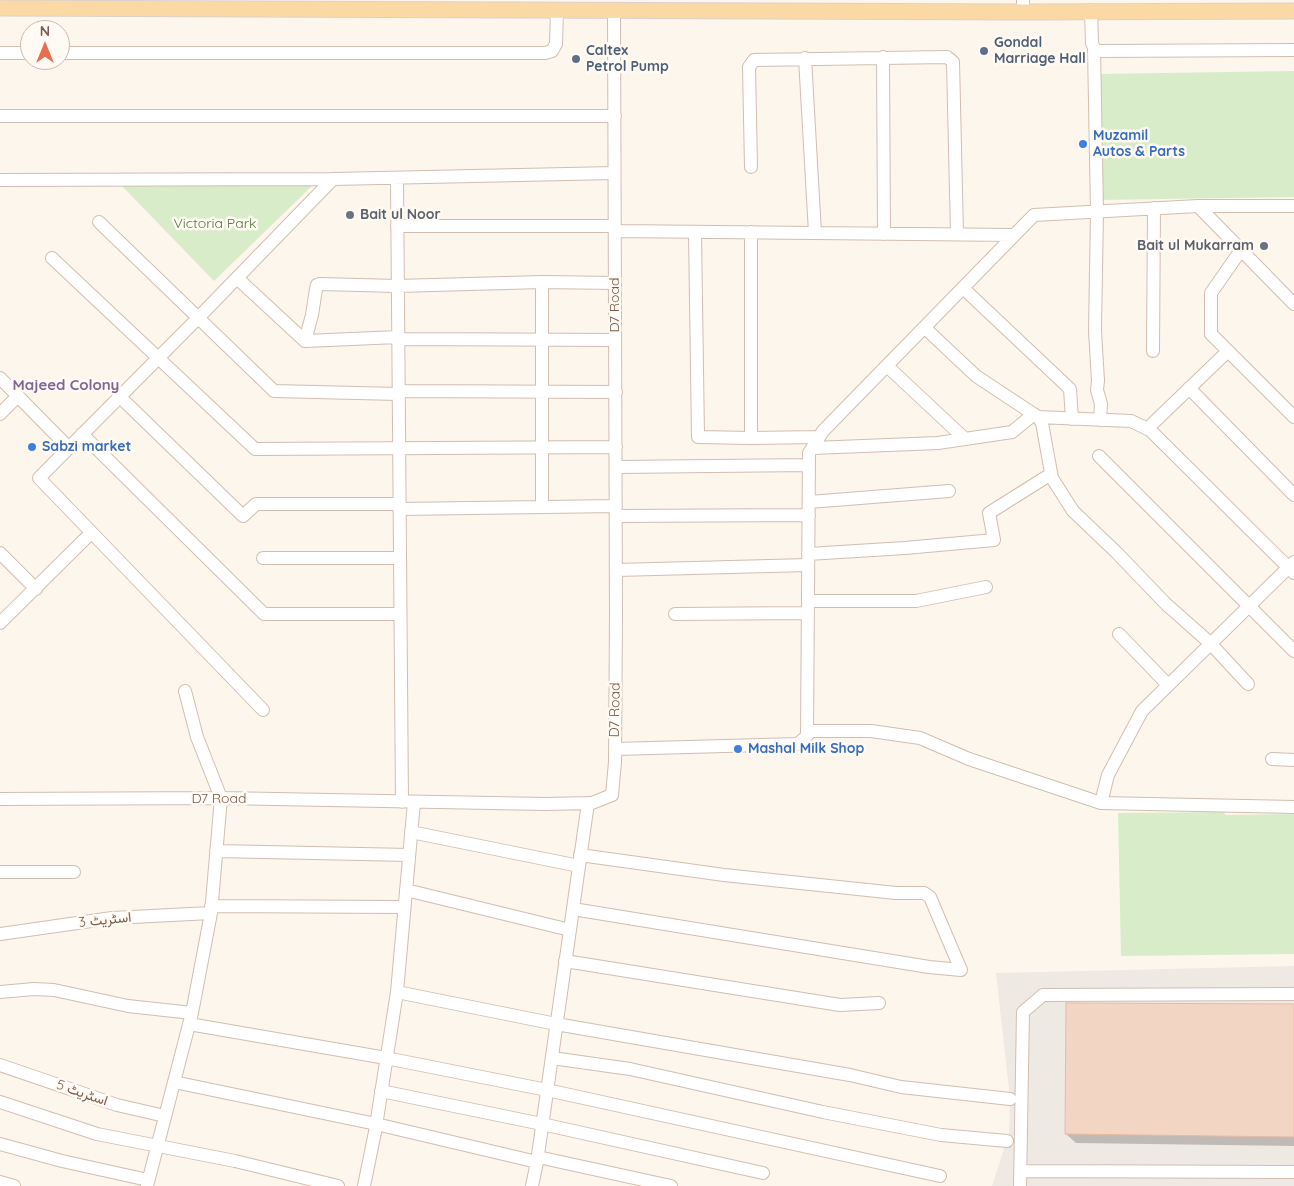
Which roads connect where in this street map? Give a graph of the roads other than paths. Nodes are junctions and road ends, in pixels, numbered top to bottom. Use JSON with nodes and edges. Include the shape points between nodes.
{"nodes":[{"id":1,"x":921,"y":5,"type":"edge"},
{"id":2,"x":1024,"y":6,"type":"edge"},
{"id":3,"x":0,"y":8,"type":"edge"},
{"id":4,"x":557,"y":10,"type":"junction"},
{"id":5,"x":1091,"y":10,"type":"junction"},
{"id":6,"x":614,"y":11,"type":"junction"},
{"id":7,"x":1294,"y":11,"type":"edge"},
{"id":8,"x":1094,"y":48,"type":"junction"},
{"id":9,"x":1294,"y":50,"type":"edge"},
{"id":10,"x":0,"y":53,"type":"edge"},
{"id":11,"x":20,"y":53,"type":"edge"},
{"id":12,"x":70,"y":53,"type":"edge"},
{"id":13,"x":883,"y":57,"type":"junction"},
{"id":14,"x":805,"y":58,"type":"junction"},
{"id":15,"x":0,"y":116,"type":"edge"},
{"id":16,"x":615,"y":116,"type":"junction"},
{"id":17,"x":751,"y":167,"type":"dead end"},
{"id":18,"x":614,"y":173,"type":"junction"},
{"id":19,"x":396,"y":178,"type":"junction"},
{"id":20,"x":333,"y":179,"type":"junction"},
{"id":21,"x":0,"y":180,"type":"edge"},
{"id":22,"x":1198,"y":206,"type":"junction"},
{"id":23,"x":1294,"y":206,"type":"edge"},
{"id":24,"x":1154,"y":208,"type":"junction"},
{"id":25,"x":1097,"y":211,"type":"junction"},
{"id":26,"x":99,"y":222,"type":"dead end"},
{"id":27,"x":397,"y":226,"type":"junction"},
{"id":28,"x":615,"y":228,"type":"junction"},
{"id":29,"x":695,"y":232,"type":"junction"},
{"id":30,"x":750,"y":232,"type":"junction"},
{"id":31,"x":815,"y":233,"type":"junction"},
{"id":32,"x":884,"y":234,"type":"junction"},
{"id":33,"x":957,"y":234,"type":"junction"},
{"id":34,"x":1014,"y":235,"type":"junction"},
{"id":35,"x":1241,"y":250,"type":"junction"},
{"id":36,"x":52,"y":258,"type":"dead end"},
{"id":37,"x":238,"y":278,"type":"junction"},
{"id":38,"x":542,"y":282,"type":"junction"},
{"id":39,"x":615,"y":283,"type":"junction"},
{"id":40,"x":397,"y":286,"type":"junction"},
{"id":41,"x":963,"y":288,"type":"junction"},
{"id":42,"x":1294,"y":304,"type":"edge"},
{"id":43,"x":198,"y":318,"type":"junction"},
{"id":44,"x":925,"y":328,"type":"junction"},
{"id":45,"x":398,"y":338,"type":"junction"},
{"id":46,"x":543,"y":339,"type":"junction"},
{"id":47,"x":615,"y":340,"type":"junction"},
{"id":48,"x":305,"y":341,"type":"junction"},
{"id":49,"x":1153,"y":351,"type":"dead end"},
{"id":50,"x":1228,"y":351,"type":"junction"},
{"id":51,"x":158,"y":358,"type":"junction"},
{"id":52,"x":887,"y":366,"type":"junction"},
{"id":53,"x":0,"y":378,"type":"edge"},
{"id":54,"x":1189,"y":388,"type":"junction"},
{"id":55,"x":542,"y":391,"type":"junction"},
{"id":56,"x":398,"y":392,"type":"junction"},
{"id":57,"x":616,"y":392,"type":"junction"},
{"id":58,"x":18,"y":396,"type":"junction"},
{"id":59,"x":120,"y":397,"type":"junction"},
{"id":60,"x":0,"y":414,"type":"edge"},
{"id":61,"x":1036,"y":415,"type":"junction"},
{"id":62,"x":1294,"y":417,"type":"edge"},
{"id":63,"x":1072,"y":419,"type":"junction"},
{"id":64,"x":1100,"y":420,"type":"junction"},
{"id":65,"x":1147,"y":429,"type":"junction"},
{"id":66,"x":82,"y":434,"type":"junction"},
{"id":67,"x":750,"y":438,"type":"junction"},
{"id":68,"x":965,"y":439,"type":"junction"},
{"id":69,"x":816,"y":443,"type":"junction"},
{"id":70,"x":616,"y":447,"type":"junction"},
{"id":71,"x":68,"y":448,"type":"junction"},
{"id":72,"x":399,"y":448,"type":"junction"},
{"id":73,"x":542,"y":448,"type":"junction"},
{"id":74,"x":1099,"y":456,"type":"dead end"},
{"id":75,"x":809,"y":464,"type":"junction"},
{"id":76,"x":616,"y":467,"type":"junction"},
{"id":77,"x":1051,"y":474,"type":"junction"},
{"id":78,"x":949,"y":491,"type":"dead end"},
{"id":79,"x":1294,"y":495,"type":"edge"},
{"id":80,"x":399,"y":507,"type":"junction"},
{"id":81,"x":542,"y":507,"type":"junction"},
{"id":82,"x":809,"y":509,"type":"junction"},
{"id":83,"x":616,"y":511,"type":"junction"},
{"id":84,"x":91,"y":533,"type":"junction"},
{"id":85,"x":0,"y":553,"type":"edge"},
{"id":86,"x":263,"y":558,"type":"dead end"},
{"id":87,"x":400,"y":558,"type":"junction"},
{"id":88,"x":808,"y":560,"type":"junction"},
{"id":89,"x":1292,"y":568,"type":"edge"},
{"id":90,"x":616,"y":570,"type":"junction"},
{"id":91,"x":986,"y":587,"type":"dead end"},
{"id":92,"x":36,"y":589,"type":"junction"},
{"id":93,"x":1249,"y":606,"type":"junction"},
{"id":94,"x":808,"y":607,"type":"junction"},
{"id":95,"x":400,"y":614,"type":"junction"},
{"id":96,"x":674,"y":614,"type":"dead end"},
{"id":97,"x":0,"y":623,"type":"edge"},
{"id":98,"x":1119,"y":634,"type":"dead end"},
{"id":99,"x":1210,"y":643,"type":"junction"},
{"id":100,"x":1294,"y":651,"type":"edge"},
{"id":101,"x":1168,"y":684,"type":"junction"},
{"id":102,"x":1248,"y":684,"type":"dead end"},
{"id":103,"x":185,"y":690,"type":"dead end"},
{"id":104,"x":263,"y":710,"type":"dead end"},
{"id":105,"x":807,"y":731,"type":"junction"},
{"id":106,"x":615,"y":749,"type":"junction"},
{"id":107,"x":1272,"y":759,"type":"dead end"},
{"id":108,"x":1294,"y":760,"type":"edge"},
{"id":109,"x":220,"y":798,"type":"junction"},
{"id":110,"x":0,"y":799,"type":"edge"},
{"id":111,"x":408,"y":802,"type":"junction"},
{"id":112,"x":588,"y":803,"type":"junction"},
{"id":113,"x":1101,"y":803,"type":"junction"},
{"id":114,"x":1294,"y":807,"type":"edge"},
{"id":115,"x":411,"y":832,"type":"junction"},
{"id":116,"x":216,"y":851,"type":"junction"},
{"id":117,"x":409,"y":855,"type":"junction"},
{"id":118,"x":579,"y":860,"type":"junction"},
{"id":119,"x":0,"y":872,"type":"edge"},
{"id":120,"x":74,"y":872,"type":"dead end"},
{"id":121,"x":406,"y":890,"type":"junction"},
{"id":122,"x":404,"y":907,"type":"junction"},
{"id":123,"x":211,"y":909,"type":"junction"},
{"id":124,"x":573,"y":909,"type":"junction"},
{"id":125,"x":570,"y":930,"type":"junction"},
{"id":126,"x":0,"y":934,"type":"edge"},
{"id":127,"x":565,"y":961,"type":"junction"},
{"id":128,"x":0,"y":992,"type":"edge"},
{"id":129,"x":396,"y":992,"type":"junction"},
{"id":130,"x":1294,"y":994,"type":"edge"},
{"id":131,"x":879,"y":1003,"type":"dead end"},
{"id":132,"x":191,"y":1018,"type":"junction"},
{"id":133,"x":556,"y":1024,"type":"junction"},
{"id":134,"x":386,"y":1058,"type":"junction"},
{"id":135,"x":552,"y":1058,"type":"junction"},
{"id":136,"x":0,"y":1065,"type":"edge"},
{"id":137,"x":174,"y":1082,"type":"junction"},
{"id":138,"x":547,"y":1090,"type":"junction"},
{"id":139,"x":381,"y":1091,"type":"junction"},
{"id":140,"x":1010,"y":1099,"type":"dead end"},
{"id":141,"x":0,"y":1102,"type":"edge"},
{"id":142,"x":165,"y":1116,"type":"junction"},
{"id":143,"x":376,"y":1124,"type":"junction"},
{"id":144,"x":542,"y":1124,"type":"junction"},
{"id":145,"x":1007,"y":1141,"type":"dead end"},
{"id":146,"x":0,"y":1144,"type":"edge"},
{"id":147,"x":157,"y":1146,"type":"junction"},
{"id":148,"x":537,"y":1159,"type":"junction"},
{"id":149,"x":1020,"y":1171,"type":"junction"},
{"id":150,"x":1294,"y":1172,"type":"edge"},
{"id":151,"x":763,"y":1174,"type":"dead end"},
{"id":152,"x":940,"y":1176,"type":"dead end"},
{"id":153,"x":0,"y":1182,"type":"edge"},
{"id":154,"x":147,"y":1183,"type":"edge"},
{"id":155,"x":14,"y":1186,"type":"edge"},
{"id":156,"x":338,"y":1186,"type":"edge"},
{"id":157,"x":364,"y":1186,"type":"edge"},
{"id":158,"x":532,"y":1186,"type":"edge"},
{"id":159,"x":671,"y":1186,"type":"edge"},
{"id":160,"x":1020,"y":1186,"type":"edge"}],
"edges":[{"from":1,"to":2,"type":"main road"},
{"from":1,"to":6,"type":"main road"},
{"from":2,"to":5,"type":"main road"},
{"from":3,"to":4,"type":"main road"},
{"from":4,"to":6,"type":"main road"},
{"from":4,"to":12,"type":"street","via":[[556,44],[552,51],[545,53]]},
{"from":5,"to":7,"type":"main road"},
{"from":5,"to":8,"type":"street"},
{"from":6,"to":16,"type":"street","name":"D7 Road"},
{"from":8,"to":9,"type":"street","via":[[1097,51]]},
{"from":8,"to":25,"type":"street"},
{"from":10,"to":11,"type":"street"},
{"from":13,"to":14,"type":"street"},
{"from":13,"to":32,"type":"street"},
{"from":13,"to":33,"type":"street","via":[[947,57],[953,62]]},
{"from":14,"to":17,"type":"street","via":[[751,62]]},
{"from":14,"to":31,"type":"street"},
{"from":15,"to":16,"type":"street"},
{"from":16,"to":18,"type":"street","name":"D7 Road"},
{"from":18,"to":19,"type":"street"},
{"from":18,"to":28,"type":"street","name":"D7 Road"},
{"from":19,"to":20,"type":"street"},
{"from":19,"to":27,"type":"street"},
{"from":20,"to":21,"type":"street"},
{"from":20,"to":37,"type":"street"},
{"from":22,"to":23,"type":"street"},
{"from":22,"to":24,"type":"street"},
{"from":22,"to":35,"type":"street"},
{"from":24,"to":25,"type":"street"},
{"from":24,"to":49,"type":"street"},
{"from":25,"to":34,"type":"street","via":[[1034,214]]},
{"from":25,"to":64,"type":"street","via":[[1095,331]]},
{"from":26,"to":43,"type":"street"},
{"from":27,"to":28,"type":"street"},
{"from":27,"to":40,"type":"street"},
{"from":28,"to":29,"type":"street"},
{"from":28,"to":39,"type":"street","name":"D7 Road"},
{"from":29,"to":30,"type":"street"},
{"from":29,"to":67,"type":"street","via":[[698,437]]},
{"from":30,"to":31,"type":"street"},
{"from":30,"to":67,"type":"street"},
{"from":31,"to":32,"type":"street"},
{"from":32,"to":33,"type":"street"},
{"from":33,"to":34,"type":"street"},
{"from":34,"to":41,"type":"street"},
{"from":35,"to":42,"type":"street"},
{"from":35,"to":50,"type":"street","via":[[1211,293],[1211,334]]},
{"from":36,"to":51,"type":"street"},
{"from":37,"to":43,"type":"street"},
{"from":37,"to":48,"type":"street"},
{"from":38,"to":39,"type":"street"},
{"from":38,"to":40,"type":"street"},
{"from":38,"to":46,"type":"street"},
{"from":39,"to":47,"type":"street","name":"D7 Road"},
{"from":40,"to":45,"type":"street"},
{"from":40,"to":48,"type":"street","via":[[317,285]]},
{"from":41,"to":44,"type":"street"},
{"from":41,"to":63,"type":"street","via":[[1070,389]]},
{"from":43,"to":51,"type":"street"},
{"from":43,"to":56,"type":"street","via":[[274,391]]},
{"from":44,"to":52,"type":"street"},
{"from":44,"to":61,"type":"street","via":[[976,376]]},
{"from":45,"to":46,"type":"street"},
{"from":45,"to":48,"type":"street"},
{"from":45,"to":56,"type":"street"},
{"from":46,"to":47,"type":"street"},
{"from":46,"to":55,"type":"street"},
{"from":47,"to":57,"type":"street","name":"D7 Road"},
{"from":50,"to":54,"type":"street"},
{"from":50,"to":62,"type":"street"},
{"from":51,"to":59,"type":"street"},
{"from":51,"to":72,"type":"street","via":[[255,449]]},
{"from":52,"to":68,"type":"street"},
{"from":52,"to":69,"type":"street","via":[[823,431]]},
{"from":53,"to":58,"type":"street"},
{"from":54,"to":65,"type":"street"},
{"from":54,"to":79,"type":"street"},
{"from":55,"to":56,"type":"street"},
{"from":55,"to":57,"type":"street"},
{"from":55,"to":73,"type":"street"},
{"from":56,"to":72,"type":"street"},
{"from":57,"to":70,"type":"street","name":"D7 Road"},
{"from":58,"to":60,"type":"street"},
{"from":58,"to":71,"type":"street"},
{"from":59,"to":66,"type":"street"},
{"from":59,"to":80,"type":"street","via":[[243,516],[256,504]]},
{"from":61,"to":63,"type":"street"},
{"from":61,"to":68,"type":"street","via":[[1012,432]]},
{"from":61,"to":77,"type":"street","via":[[1042,423]]},
{"from":63,"to":64,"type":"street"},
{"from":64,"to":65,"type":"street","via":[[1131,421]]},
{"from":65,"to":89,"type":"street"},
{"from":66,"to":71,"type":"street"},
{"from":66,"to":95,"type":"street","via":[[264,614]]},
{"from":67,"to":69,"type":"street"},
{"from":68,"to":69,"type":"street","via":[[938,443]]},
{"from":69,"to":75,"type":"street","via":[[809,453]]},
{"from":70,"to":73,"type":"street"},
{"from":70,"to":76,"type":"street","name":"D7 Road"},
{"from":71,"to":84,"type":"street","via":[[39,478]]},
{"from":72,"to":73,"type":"street"},
{"from":72,"to":80,"type":"street"},
{"from":73,"to":81,"type":"street"},
{"from":74,"to":93,"type":"street"},
{"from":75,"to":76,"type":"street"},
{"from":75,"to":82,"type":"street"},
{"from":76,"to":83,"type":"street","name":"D7 Road"},
{"from":77,"to":88,"type":"street","via":[[989,513],[994,540]]},
{"from":77,"to":99,"type":"street","via":[[1073,511]]},
{"from":78,"to":82,"type":"street"},
{"from":80,"to":81,"type":"street"},
{"from":80,"to":87,"type":"street"},
{"from":81,"to":83,"type":"street"},
{"from":82,"to":83,"type":"street"},
{"from":82,"to":88,"type":"street"},
{"from":83,"to":90,"type":"street","name":"D7 Road"},
{"from":84,"to":92,"type":"street"},
{"from":84,"to":104,"type":"street"},
{"from":85,"to":92,"type":"street"},
{"from":86,"to":87,"type":"street"},
{"from":87,"to":95,"type":"street"},
{"from":88,"to":90,"type":"street"},
{"from":88,"to":94,"type":"street"},
{"from":89,"to":93,"type":"street"},
{"from":90,"to":106,"type":"street","name":"D7 Road"},
{"from":91,"to":94,"type":"street","via":[[916,601]]},
{"from":92,"to":97,"type":"street"},
{"from":93,"to":99,"type":"street"},
{"from":93,"to":100,"type":"street"},
{"from":94,"to":96,"type":"street"},
{"from":94,"to":105,"type":"street"},
{"from":95,"to":111,"type":"street"},
{"from":98,"to":101,"type":"street"},
{"from":99,"to":101,"type":"street"},
{"from":99,"to":102,"type":"street"},
{"from":101,"to":113,"type":"street","via":[[1142,711],[1108,775]]},
{"from":103,"to":109,"type":"street","via":[[197,737]]},
{"from":105,"to":106,"type":"street","via":[[807,736],[798,744]]},
{"from":105,"to":113,"type":"street","via":[[871,731],[920,738],[969,759]]},
{"from":106,"to":112,"type":"street","name":"D7 Road","via":[[612,794]]},
{"from":107,"to":108,"type":"street"},
{"from":109,"to":110,"type":"street","name":"D7 Road"},
{"from":109,"to":111,"type":"street","name":"D7 Road"},
{"from":109,"to":116,"type":"street"},
{"from":111,"to":112,"type":"street","name":"D7 Road"},
{"from":111,"to":115,"type":"street"},
{"from":112,"to":118,"type":"street"},
{"from":113,"to":114,"type":"street"},
{"from":115,"to":117,"type":"street"},
{"from":115,"to":118,"type":"street"},
{"from":116,"to":117,"type":"street"},
{"from":116,"to":123,"type":"street"},
{"from":117,"to":121,"type":"street"},
{"from":118,"to":124,"type":"street"},
{"from":118,"to":124,"type":"street","via":[[896,893],[924,893],[930,897],[961,970],[919,966]]},
{"from":119,"to":120,"type":"street"},
{"from":121,"to":122,"type":"street"},
{"from":121,"to":125,"type":"street"},
{"from":122,"to":123,"type":"street","name":"اسٹریٹ 3"},
{"from":122,"to":129,"type":"street"},
{"from":123,"to":126,"type":"street","name":"اسٹریٹ 3","via":[[112,918]]},
{"from":123,"to":132,"type":"street"},
{"from":124,"to":125,"type":"street"},
{"from":125,"to":127,"type":"street"},
{"from":127,"to":131,"type":"street","via":[[840,1005]]},
{"from":127,"to":133,"type":"street"},
{"from":128,"to":132,"type":"street","via":[[54,990]]},
{"from":129,"to":133,"type":"street"},
{"from":129,"to":134,"type":"street"},
{"from":130,"to":149,"type":"street","via":[[1043,995],[1023,1012]]},
{"from":132,"to":134,"type":"street"},
{"from":132,"to":137,"type":"street"},
{"from":133,"to":135,"type":"street"},
{"from":133,"to":140,"type":"street","via":[[850,1075],[901,1087]]},
{"from":134,"to":138,"type":"street"},
{"from":134,"to":139,"type":"street"},
{"from":135,"to":138,"type":"street"},
{"from":135,"to":145,"type":"street","via":[[630,1069],[942,1135]]},
{"from":136,"to":142,"type":"street","name":"اسٹریٹ 5","via":[[117,1105]]},
{"from":137,"to":142,"type":"street"},
{"from":137,"to":143,"type":"street"},
{"from":138,"to":144,"type":"street"},
{"from":138,"to":152,"type":"street"},
{"from":139,"to":143,"type":"street"},
{"from":139,"to":144,"type":"street"},
{"from":141,"to":147,"type":"street","via":[[97,1134]]},
{"from":142,"to":147,"type":"street"},
{"from":143,"to":148,"type":"street"},
{"from":143,"to":157,"type":"street"},
{"from":144,"to":148,"type":"street"},
{"from":144,"to":151,"type":"street"},
{"from":146,"to":154,"type":"street"},
{"from":147,"to":154,"type":"street"},
{"from":147,"to":156,"type":"street"},
{"from":148,"to":158,"type":"street"},
{"from":148,"to":159,"type":"street"},
{"from":149,"to":150,"type":"street"},
{"from":149,"to":160,"type":"street"},
{"from":153,"to":155,"type":"street"}]}
